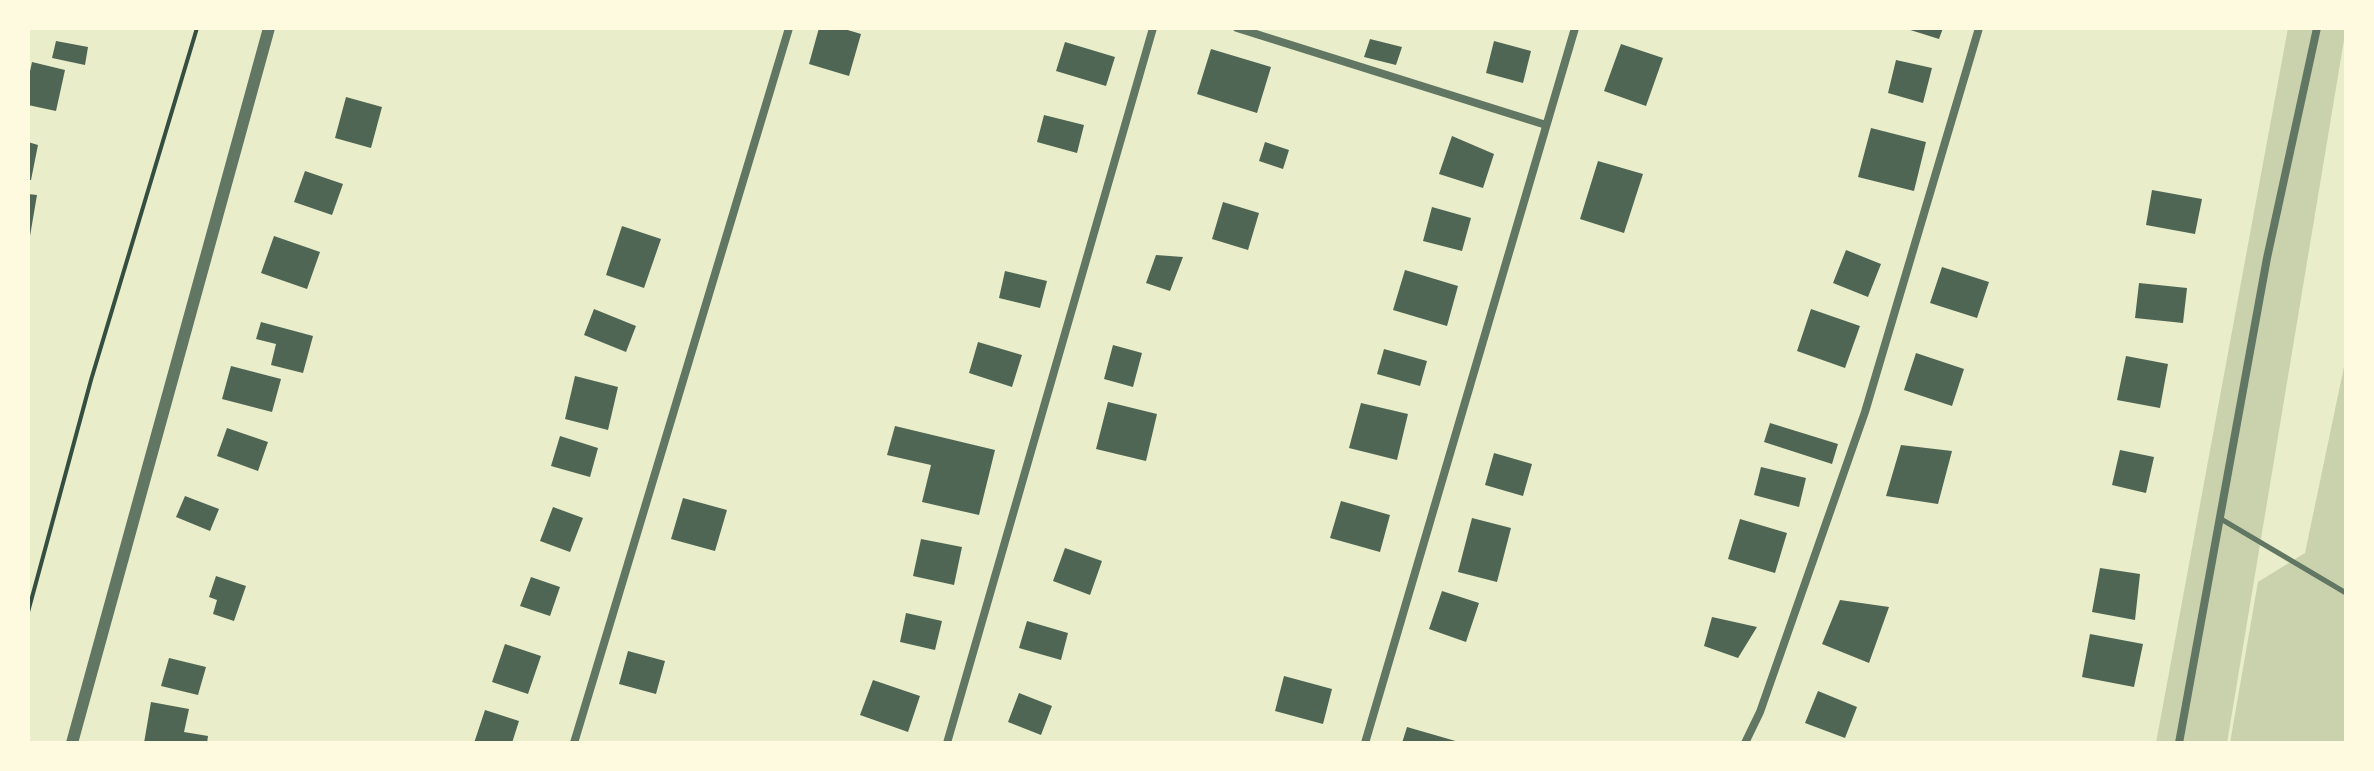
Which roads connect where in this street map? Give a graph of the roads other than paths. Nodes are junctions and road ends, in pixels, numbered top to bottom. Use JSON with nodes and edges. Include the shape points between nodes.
{"nodes":[{"id":1,"x":269,"y":28,"type":"edge"},
{"id":2,"x":789,"y":28,"type":"edge"},
{"id":3,"x":1153,"y":28,"type":"edge"},
{"id":4,"x":1237,"y":28,"type":"edge"},
{"id":5,"x":1575,"y":28,"type":"edge"},
{"id":6,"x":1979,"y":28,"type":"edge"},
{"id":7,"x":2317,"y":28,"type":"edge"},
{"id":8,"x":1546,"y":125,"type":"junction"},
{"id":9,"x":2220,"y":519,"type":"junction"},
{"id":10,"x":2346,"y":593,"type":"edge"},
{"id":11,"x":72,"y":743,"type":"edge"},
{"id":12,"x":574,"y":743,"type":"edge"},
{"id":13,"x":947,"y":743,"type":"edge"},
{"id":14,"x":1365,"y":743,"type":"edge"},
{"id":15,"x":1745,"y":743,"type":"edge"},
{"id":16,"x":2179,"y":743,"type":"edge"}],
"edges":[{"from":1,"to":11,"type":"street"},
{"from":2,"to":12,"type":"street"},
{"from":3,"to":13,"type":"street"},
{"from":4,"to":8,"type":"street"},
{"from":5,"to":8,"type":"street"},
{"from":6,"to":15,"type":"street","via":[[1865,412]]},
{"from":7,"to":9,"type":"street","via":[[2267,258]]},
{"from":8,"to":14,"type":"street"},
{"from":9,"to":10,"type":"lane"},
{"from":9,"to":16,"type":"street"}]}
